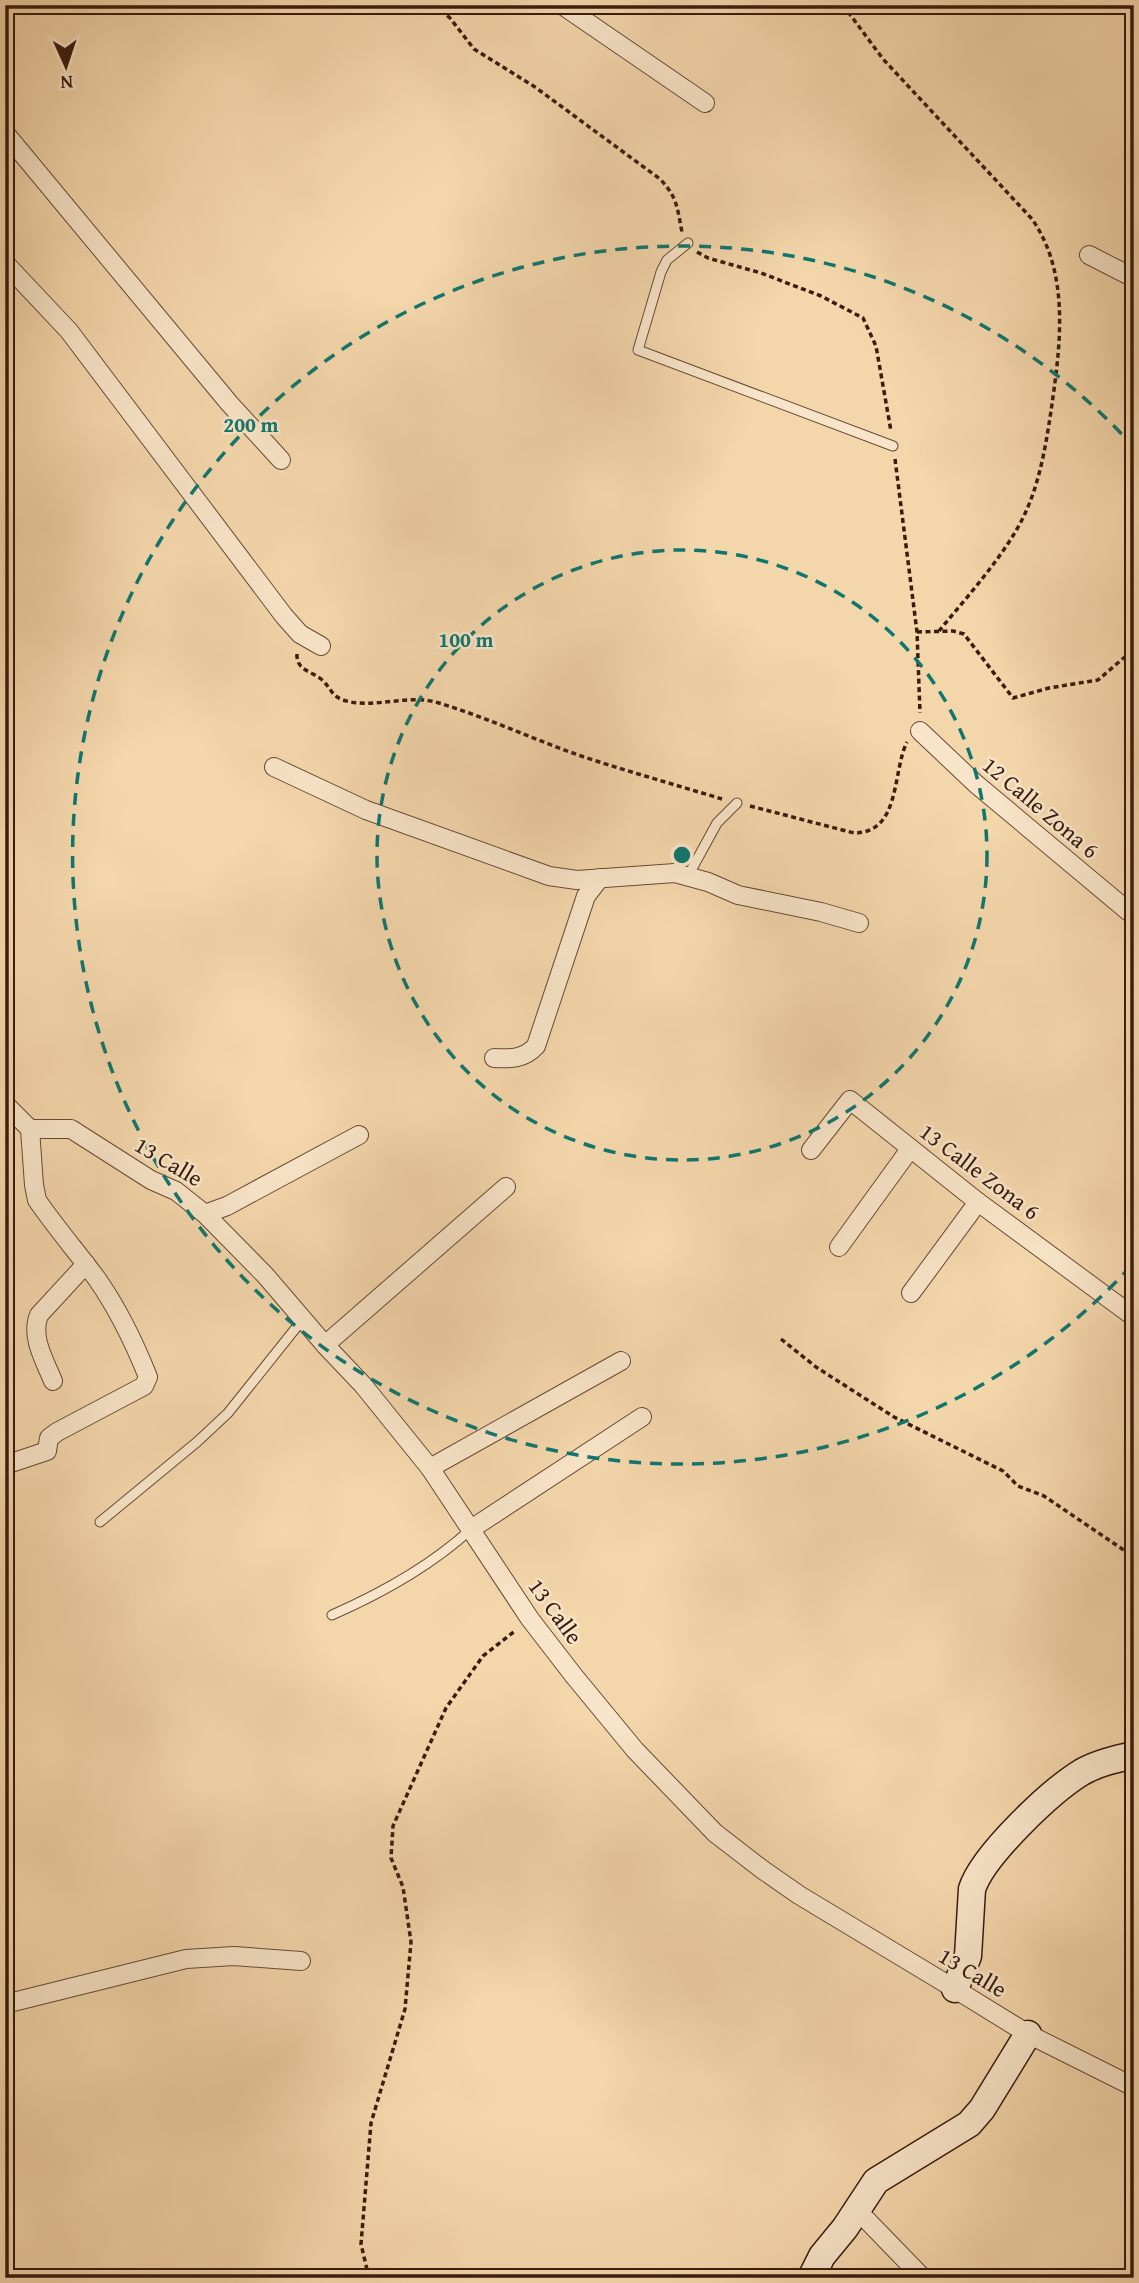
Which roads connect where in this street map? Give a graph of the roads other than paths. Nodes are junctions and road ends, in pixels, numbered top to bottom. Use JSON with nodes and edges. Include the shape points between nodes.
{"nodes":[{"id":1,"x":562,"y":5,"type":"edge"},
{"id":2,"x":705,"y":103,"type":"dead end"},
{"id":3,"x":5,"y":133,"type":"edge"},
{"id":4,"x":688,"y":243,"type":"road end"},
{"id":5,"x":1089,"y":255,"type":"dead end"},
{"id":6,"x":5,"y":263,"type":"edge"},
{"id":7,"x":1134,"y":278,"type":"edge"},
{"id":8,"x":893,"y":446,"type":"road end"},
{"id":9,"x":281,"y":460,"type":"dead end"},
{"id":10,"x":321,"y":646,"type":"road end"},
{"id":11,"x":920,"y":731,"type":"road end"},
{"id":12,"x":274,"y":767,"type":"dead end"},
{"id":13,"x":737,"y":803,"type":"road end"},
{"id":14,"x":688,"y":876,"type":"junction"},
{"id":15,"x":600,"y":878,"type":"junction"},
{"id":16,"x":1134,"y":916,"type":"edge"},
{"id":17,"x":859,"y":923,"type":"dead end"},
{"id":18,"x":494,"y":1058,"type":"dead end"},
{"id":19,"x":5,"y":1104,"type":"edge"},
{"id":20,"x":30,"y":1129,"type":"junction"},
{"id":21,"x":359,"y":1135,"type":"dead end"},
{"id":22,"x":910,"y":1149,"type":"junction"},
{"id":23,"x":811,"y":1150,"type":"dead end"},
{"id":24,"x":506,"y":1187,"type":"dead end"},
{"id":25,"x":978,"y":1202,"type":"junction"},
{"id":26,"x":205,"y":1214,"type":"junction"},
{"id":27,"x":839,"y":1247,"type":"dead end"},
{"id":28,"x":86,"y":1264,"type":"junction"},
{"id":29,"x":911,"y":1293,"type":"dead end"},
{"id":30,"x":1134,"y":1317,"type":"edge"},
{"id":31,"x":303,"y":1319,"type":"junction"},
{"id":32,"x":325,"y":1345,"type":"junction"},
{"id":33,"x":621,"y":1360,"type":"dead end"},
{"id":34,"x":54,"y":1381,"type":"dead end"},
{"id":35,"x":642,"y":1417,"type":"dead end"},
{"id":36,"x":5,"y":1465,"type":"edge"},
{"id":37,"x":430,"y":1468,"type":"junction"},
{"id":38,"x":100,"y":1522,"type":"dead end"},
{"id":39,"x":471,"y":1529,"type":"junction"},
{"id":40,"x":332,"y":1615,"type":"dead end"},
{"id":41,"x":1134,"y":1755,"type":"edge"},
{"id":42,"x":301,"y":1961,"type":"dead end"},
{"id":43,"x":955,"y":1990,"type":"junction"},
{"id":44,"x":5,"y":2004,"type":"edge"},
{"id":45,"x":1028,"y":2034,"type":"junction"},
{"id":46,"x":1134,"y":2087,"type":"edge"},
{"id":47,"x":857,"y":2210,"type":"junction"},
{"id":48,"x":811,"y":2278,"type":"edge"},
{"id":49,"x":923,"y":2278,"type":"edge"}],
"edges":[{"from":1,"to":2,"type":"street"},
{"from":3,"to":9,"type":"street"},
{"from":4,"to":8,"type":"lane","via":[[667,260],[661,272],[638,350]]},
{"from":5,"to":7,"type":"street"},
{"from":6,"to":10,"type":"street","via":[[69,331],[284,616],[300,634]]},
{"from":11,"to":16,"type":"street","name":"12 Calle Zona 6"},
{"from":12,"to":15,"type":"street","via":[[375,814],[549,876]]},
{"from":13,"to":14,"type":"lane","via":[[717,823]]},
{"from":14,"to":15,"type":"street"},
{"from":14,"to":17,"type":"street","via":[[737,895]]},
{"from":15,"to":18,"type":"street","via":[[586,896],[536,1046],[520,1058]]},
{"from":19,"to":20,"type":"street"},
{"from":20,"to":26,"type":"street","name":"13 Calle","via":[[71,1129],[176,1191]]},
{"from":20,"to":28,"type":"street","via":[[37,1200]]},
{"from":21,"to":26,"type":"street"},
{"from":22,"to":23,"type":"street","name":"13 Calle Zona 6","via":[[850,1100]]},
{"from":22,"to":25,"type":"street","name":"13 Calle Zona 6"},
{"from":22,"to":27,"type":"street"},
{"from":24,"to":32,"type":"street"},
{"from":25,"to":29,"type":"street"},
{"from":25,"to":30,"type":"street","name":"13 Calle Zona 6"},
{"from":26,"to":31,"type":"street","name":"13 Calle"},
{"from":28,"to":34,"type":"street","via":[[35,1325]]},
{"from":28,"to":36,"type":"street","via":[[136,1347],[147,1381],[57,1432],[49,1438],[47,1451]]},
{"from":31,"to":32,"type":"street","name":"13 Calle"},
{"from":31,"to":38,"type":"lane","via":[[228,1413]]},
{"from":32,"to":37,"type":"street","name":"13 Calle"},
{"from":33,"to":37,"type":"street"},
{"from":35,"to":39,"type":"street"},
{"from":37,"to":39,"type":"street","name":"13 Calle"},
{"from":39,"to":40,"type":"lane","via":[[431,1562]]},
{"from":39,"to":43,"type":"street","name":"13 Calle","via":[[530,1619],[635,1749],[715,1833],[799,1895]]},
{"from":41,"to":43,"type":"street","via":[[1098,1765],[1072,1779],[988,1859],[972,1889],[968,1956]]},
{"from":42,"to":44,"type":"street","via":[[186,1959]]},
{"from":43,"to":45,"type":"street","name":"13 Calle"},
{"from":45,"to":46,"type":"street","name":"13 Calle"},
{"from":45,"to":47,"type":"street","via":[[969,2124],[876,2180]]},
{"from":47,"to":48,"type":"street"},
{"from":47,"to":49,"type":"street"}]}
